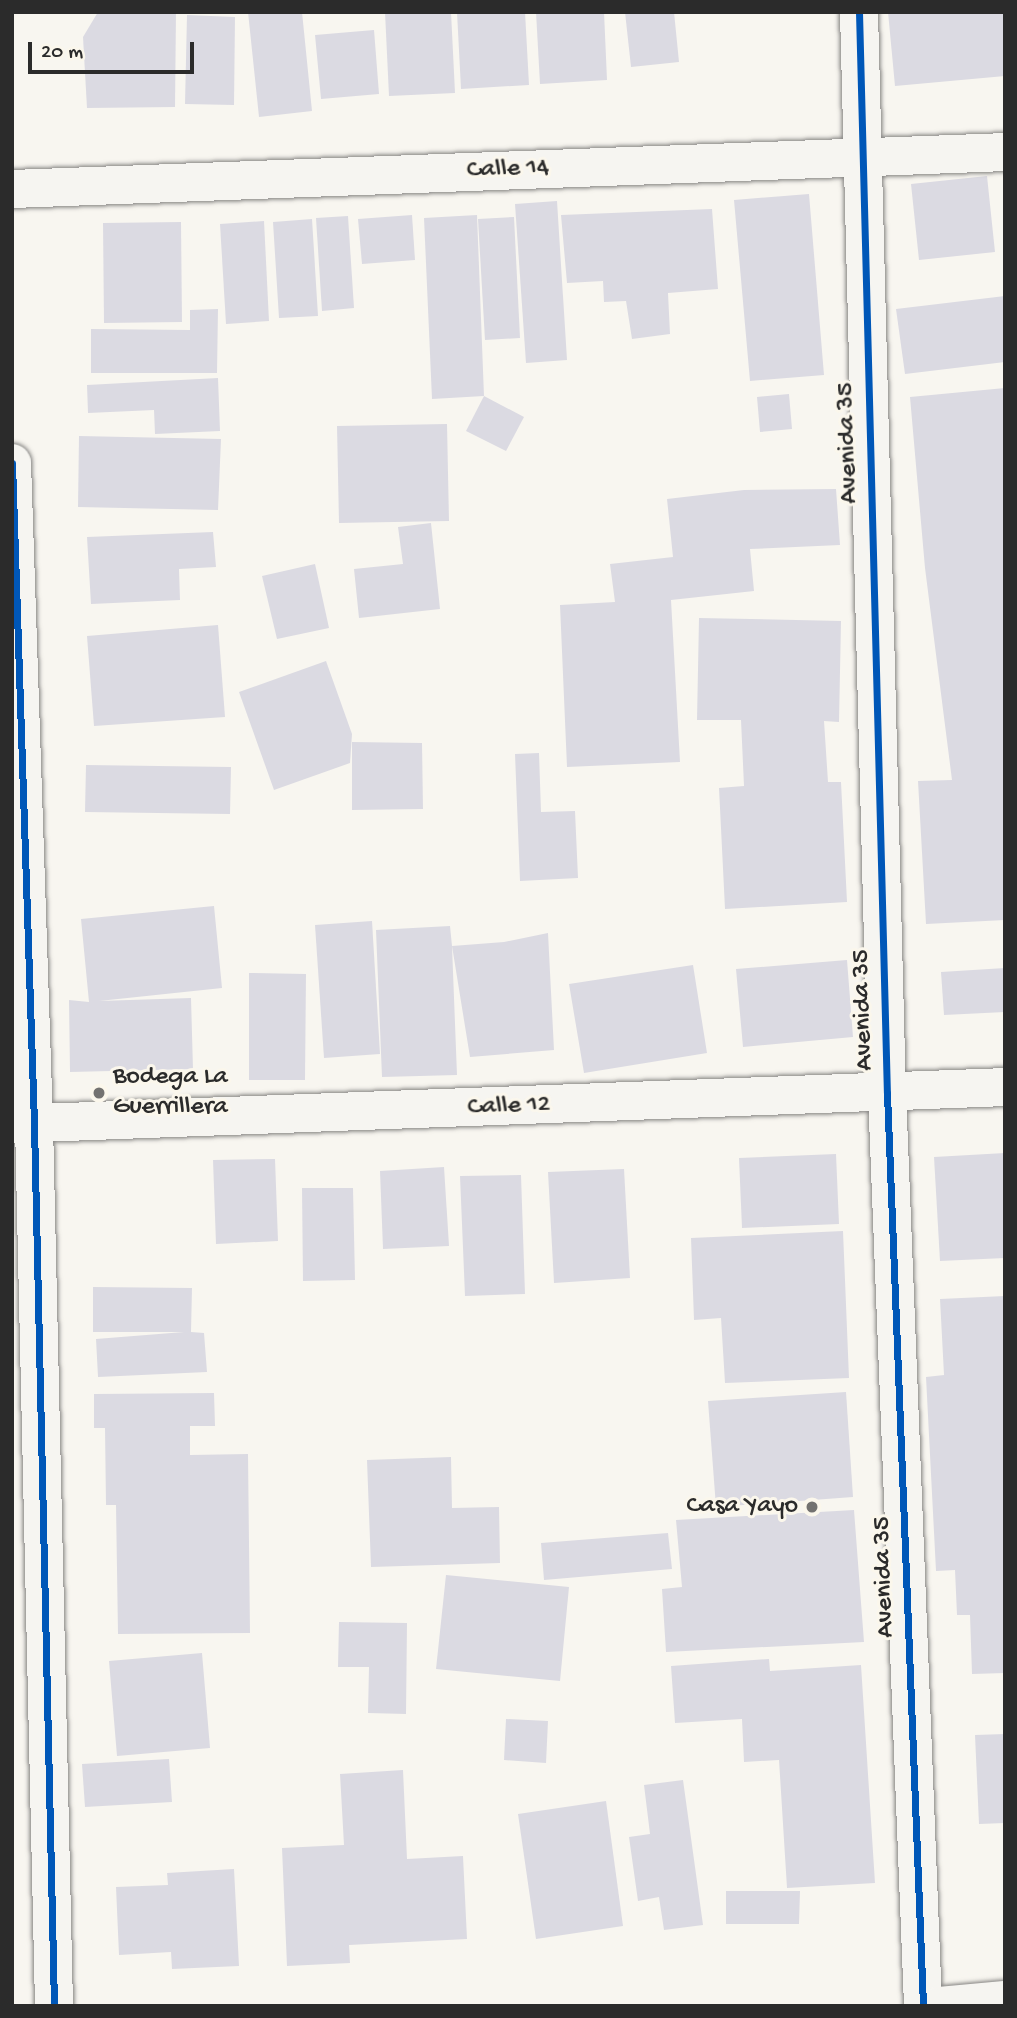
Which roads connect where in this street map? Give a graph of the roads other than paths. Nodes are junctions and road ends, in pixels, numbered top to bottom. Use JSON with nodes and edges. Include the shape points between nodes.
{"nodes":[{"id":1,"x":859,"y":12,"type":"edge"},
{"id":2,"x":1005,"y":152,"type":"edge"},
{"id":3,"x":863,"y":157,"type":"junction"},
{"id":4,"x":12,"y":189,"type":"edge"},
{"id":5,"x":12,"y":463,"type":"edge"},
{"id":6,"x":1005,"y":1087,"type":"edge"},
{"id":7,"x":887,"y":1093,"type":"junction"},
{"id":8,"x":23,"y":1124,"type":"edge"},
{"id":9,"x":1005,"y":2000,"type":"edge"},
{"id":10,"x":54,"y":2006,"type":"edge"},
{"id":11,"x":923,"y":2006,"type":"edge"},
{"id":12,"x":939,"y":2006,"type":"edge"}],
"edges":[{"from":1,"to":3,"type":"street","name":"Avenida 35"},
{"from":2,"to":3,"type":"street","name":"Calle 14"},
{"from":3,"to":4,"type":"street","name":"Calle 14"},
{"from":3,"to":7,"type":"street","name":"Avenida 35"},
{"from":5,"to":8,"type":"street"},
{"from":6,"to":7,"type":"street","name":"Calle 12"},
{"from":7,"to":8,"type":"street","name":"Calle 12"},
{"from":7,"to":11,"type":"street","name":"Avenida 35"},
{"from":8,"to":10,"type":"street"},
{"from":9,"to":12,"type":"street"}]}
